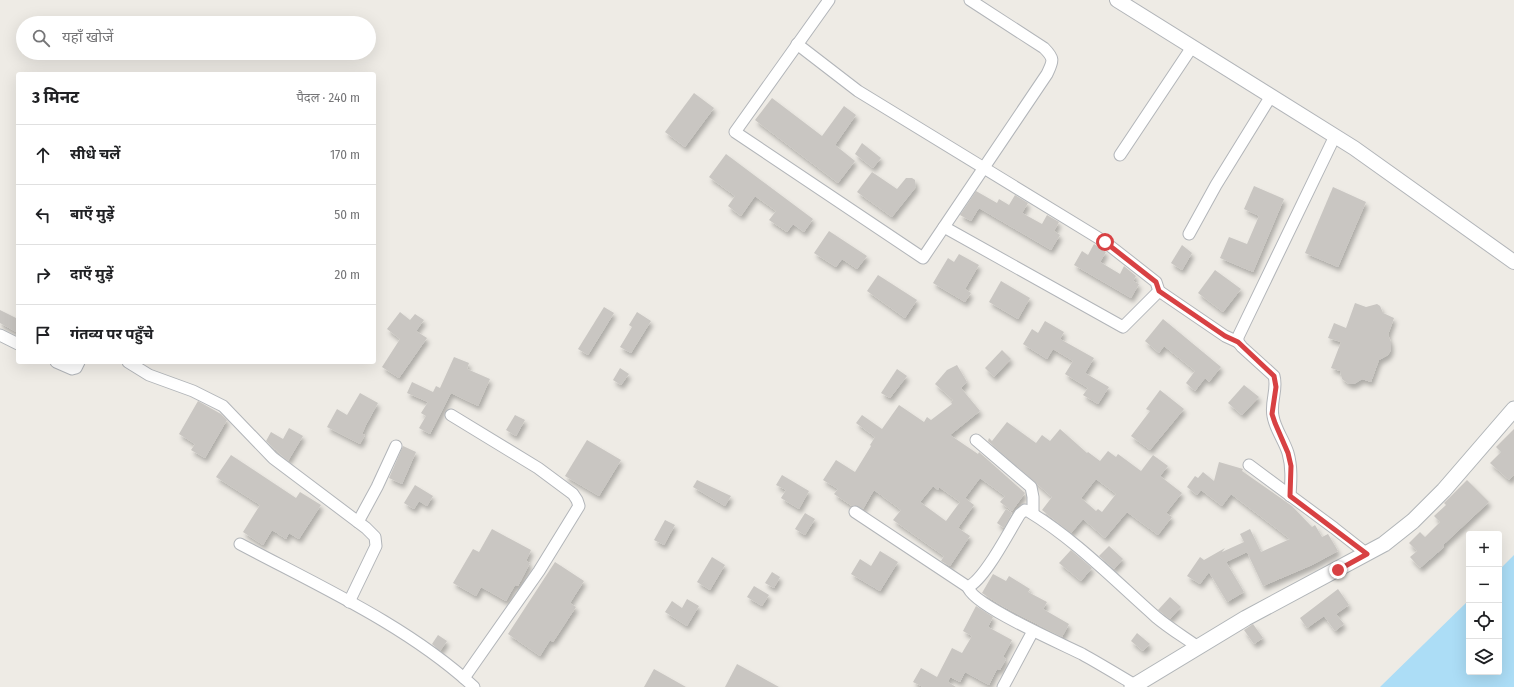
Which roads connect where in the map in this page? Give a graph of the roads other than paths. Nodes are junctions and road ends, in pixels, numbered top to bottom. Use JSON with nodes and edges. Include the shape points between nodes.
{"nodes":[{"id":1,"x":829,"y":0,"type":"edge"},
{"id":2,"x":970,"y":0,"type":"edge"},
{"id":3,"x":1116,"y":0,"type":"edge"},
{"id":4,"x":797,"y":44,"type":"junction"},
{"id":5,"x":1192,"y":47,"type":"junction"},
{"id":6,"x":1270,"y":96,"type":"junction"},
{"id":7,"x":1335,"y":136,"type":"junction"},
{"id":8,"x":1120,"y":155,"type":"dead end"},
{"id":9,"x":984,"y":167,"type":"junction"},
{"id":10,"x":944,"y":227,"type":"junction"},
{"id":11,"x":1189,"y":234,"type":"dead end"},
{"id":12,"x":1514,"y":262,"type":"edge"},
{"id":13,"x":1159,"y":291,"type":"junction"},
{"id":14,"x":0,"y":335,"type":"edge"},
{"id":15,"x":1238,"y":342,"type":"junction"},
{"id":16,"x":16,"y":343,"type":"edge"},
{"id":17,"x":61,"y":364,"type":"edge"},
{"id":18,"x":78,"y":364,"type":"edge"},
{"id":19,"x":131,"y":364,"type":"edge"},
{"id":20,"x":1514,"y":409,"type":"edge"},
{"id":21,"x":451,"y":415,"type":"dead end"},
{"id":22,"x":976,"y":440,"type":"dead end"},
{"id":23,"x":396,"y":446,"type":"dead end"},
{"id":24,"x":1249,"y":465,"type":"dead end"},
{"id":25,"x":1290,"y":496,"type":"junction"},
{"id":26,"x":855,"y":512,"type":"dead end"},
{"id":27,"x":1033,"y":513,"type":"junction"},
{"id":28,"x":358,"y":522,"type":"junction"},
{"id":29,"x":240,"y":544,"type":"dead end"},
{"id":30,"x":1367,"y":554,"type":"junction"},
{"id":31,"x":968,"y":587,"type":"junction"},
{"id":32,"x":349,"y":602,"type":"junction"},
{"id":33,"x":1033,"y":630,"type":"junction"},
{"id":34,"x":1198,"y":648,"type":"junction"},
{"id":35,"x":464,"y":678,"type":"junction"},
{"id":36,"x":1134,"y":686,"type":"edge"},
{"id":37,"x":474,"y":687,"type":"edge"},
{"id":38,"x":1003,"y":687,"type":"edge"}],
"edges":[{"from":1,"to":4,"type":"street"},
{"from":2,"to":9,"type":"street","via":[[1044,48],[1053,61],[1047,74]]},
{"from":3,"to":5,"type":"street"},
{"from":4,"to":9,"type":"street","via":[[858,91]]},
{"from":4,"to":10,"type":"street","via":[[735,132],[923,258]]},
{"from":5,"to":6,"type":"street"},
{"from":5,"to":8,"type":"street"},
{"from":6,"to":7,"type":"street"},
{"from":6,"to":11,"type":"street"},
{"from":7,"to":12,"type":"street"},
{"from":7,"to":15,"type":"street","via":[[1239,331]]},
{"from":9,"to":10,"type":"street"},
{"from":9,"to":13,"type":"street","via":[[1105,242],[1156,282]]},
{"from":10,"to":13,"type":"street","via":[[1123,327]]},
{"from":13,"to":15,"type":"street","via":[[1225,336]]},
{"from":14,"to":16,"type":"street"},
{"from":15,"to":25,"type":"street","via":[[1274,376],[1276,387],[1272,414],[1291,466]]},
{"from":17,"to":18,"type":"street","via":[[72,369]]},
{"from":19,"to":28,"type":"street","via":[[149,375],[200,394],[223,406],[273,458]]},
{"from":20,"to":30,"type":"main road","via":[[1418,516],[1384,544]]},
{"from":21,"to":35,"type":"street","via":[[538,468],[573,494],[579,506],[539,571]]},
{"from":22,"to":27,"type":"street","via":[[1030,487]]},
{"from":23,"to":28,"type":"street"},
{"from":24,"to":25,"type":"street"},
{"from":25,"to":30,"type":"street"},
{"from":26,"to":31,"type":"street"},
{"from":27,"to":31,"type":"street","via":[[1025,510],[1020,514],[990,562],[977,580]]},
{"from":27,"to":34,"type":"street","via":[[1098,563],[1157,618]]},
{"from":28,"to":32,"type":"street","via":[[375,538],[376,546]]},
{"from":29,"to":32,"type":"street"},
{"from":30,"to":34,"type":"main road","via":[[1246,618]]},
{"from":31,"to":33,"type":"street","via":[[972,596],[981,602]]},
{"from":32,"to":35,"type":"street","via":[[420,646]]},
{"from":33,"to":36,"type":"street","via":[[1082,654]]},
{"from":33,"to":38,"type":"street"},
{"from":34,"to":36,"type":"main road"},
{"from":35,"to":37,"type":"street"}]}
